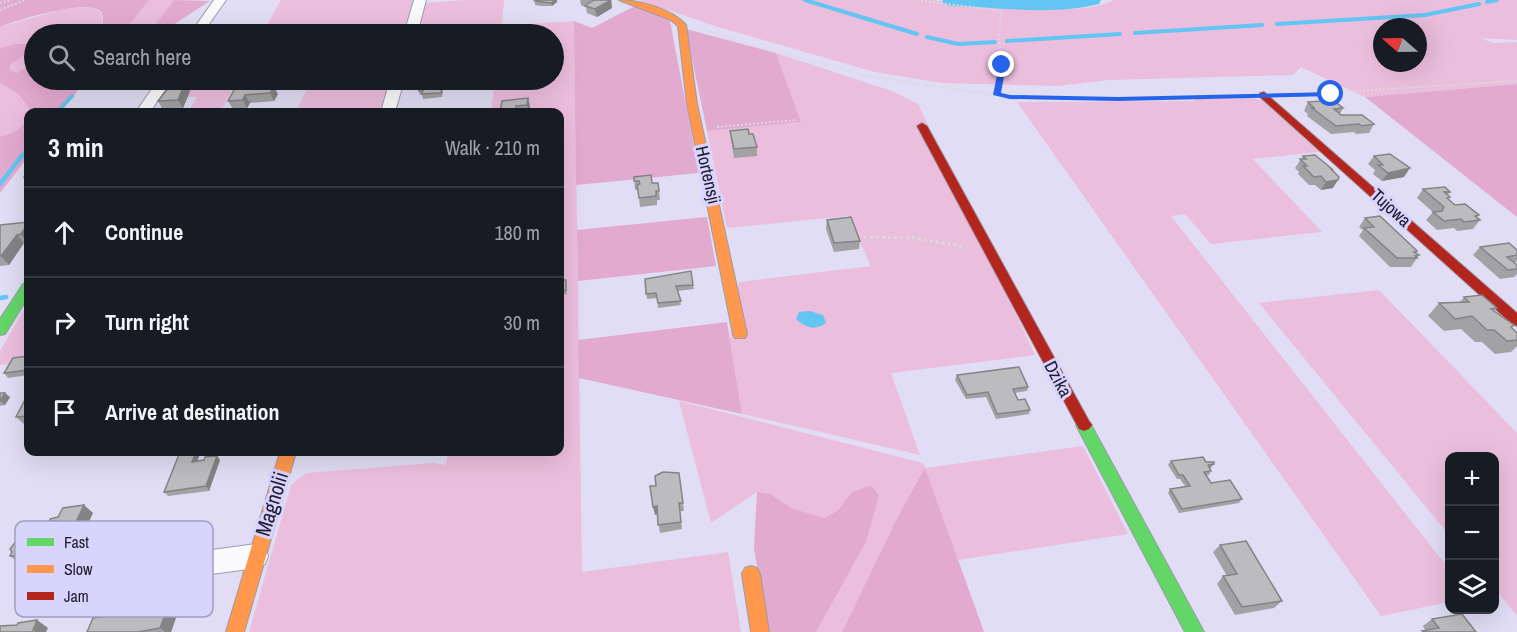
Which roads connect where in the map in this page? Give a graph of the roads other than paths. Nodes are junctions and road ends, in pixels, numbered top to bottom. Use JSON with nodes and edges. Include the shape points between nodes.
{"nodes":[{"id":1,"x":220,"y":0,"type":"edge"},
{"id":2,"x":420,"y":0,"type":"edge"},
{"id":3,"x":623,"y":0,"type":"edge"},
{"id":4,"x":203,"y":24,"type":"edge"},
{"id":5,"x":413,"y":24,"type":"edge"},
{"id":6,"x":158,"y":90,"type":"edge"},
{"id":7,"x":394,"y":90,"type":"edge"},
{"id":8,"x":1264,"y":95,"type":"road end"},
{"id":9,"x":146,"y":108,"type":"edge"},
{"id":10,"x":389,"y":108,"type":"edge"},
{"id":11,"x":922,"y":126,"type":"dead end"},
{"id":12,"x":24,"y":293,"type":"edge"},
{"id":13,"x":1517,"y":321,"type":"edge"},
{"id":14,"x":0,"y":330,"type":"edge"},
{"id":15,"x":740,"y":334,"type":"dead end"},
{"id":16,"x":287,"y":456,"type":"edge"},
{"id":17,"x":256,"y":556,"type":"junction"},
{"id":18,"x":213,"y":562,"type":"edge"},
{"id":19,"x":751,"y":574,"type":"dead end"},
{"id":20,"x":235,"y":632,"type":"edge"},
{"id":21,"x":760,"y":632,"type":"edge"},
{"id":22,"x":1195,"y":632,"type":"edge"}],
"edges":[{"from":1,"to":4,"type":"street"},
{"from":2,"to":5,"type":"street"},
{"from":3,"to":15,"type":"street","name":"Hortensji","via":[[674,18],[682,25],[692,104]]},
{"from":6,"to":9,"type":"street"},
{"from":7,"to":10,"type":"street"},
{"from":8,"to":13,"type":"street","name":"Tujowa"},
{"from":11,"to":22,"type":"street","name":"Dzika"},
{"from":12,"to":14,"type":"street"},
{"from":16,"to":17,"type":"street","name":"Magnolii"},
{"from":17,"to":18,"type":"street","name":"Magnolii"},
{"from":17,"to":20,"type":"street","name":"Magnolii"},
{"from":19,"to":21,"type":"street"}]}
